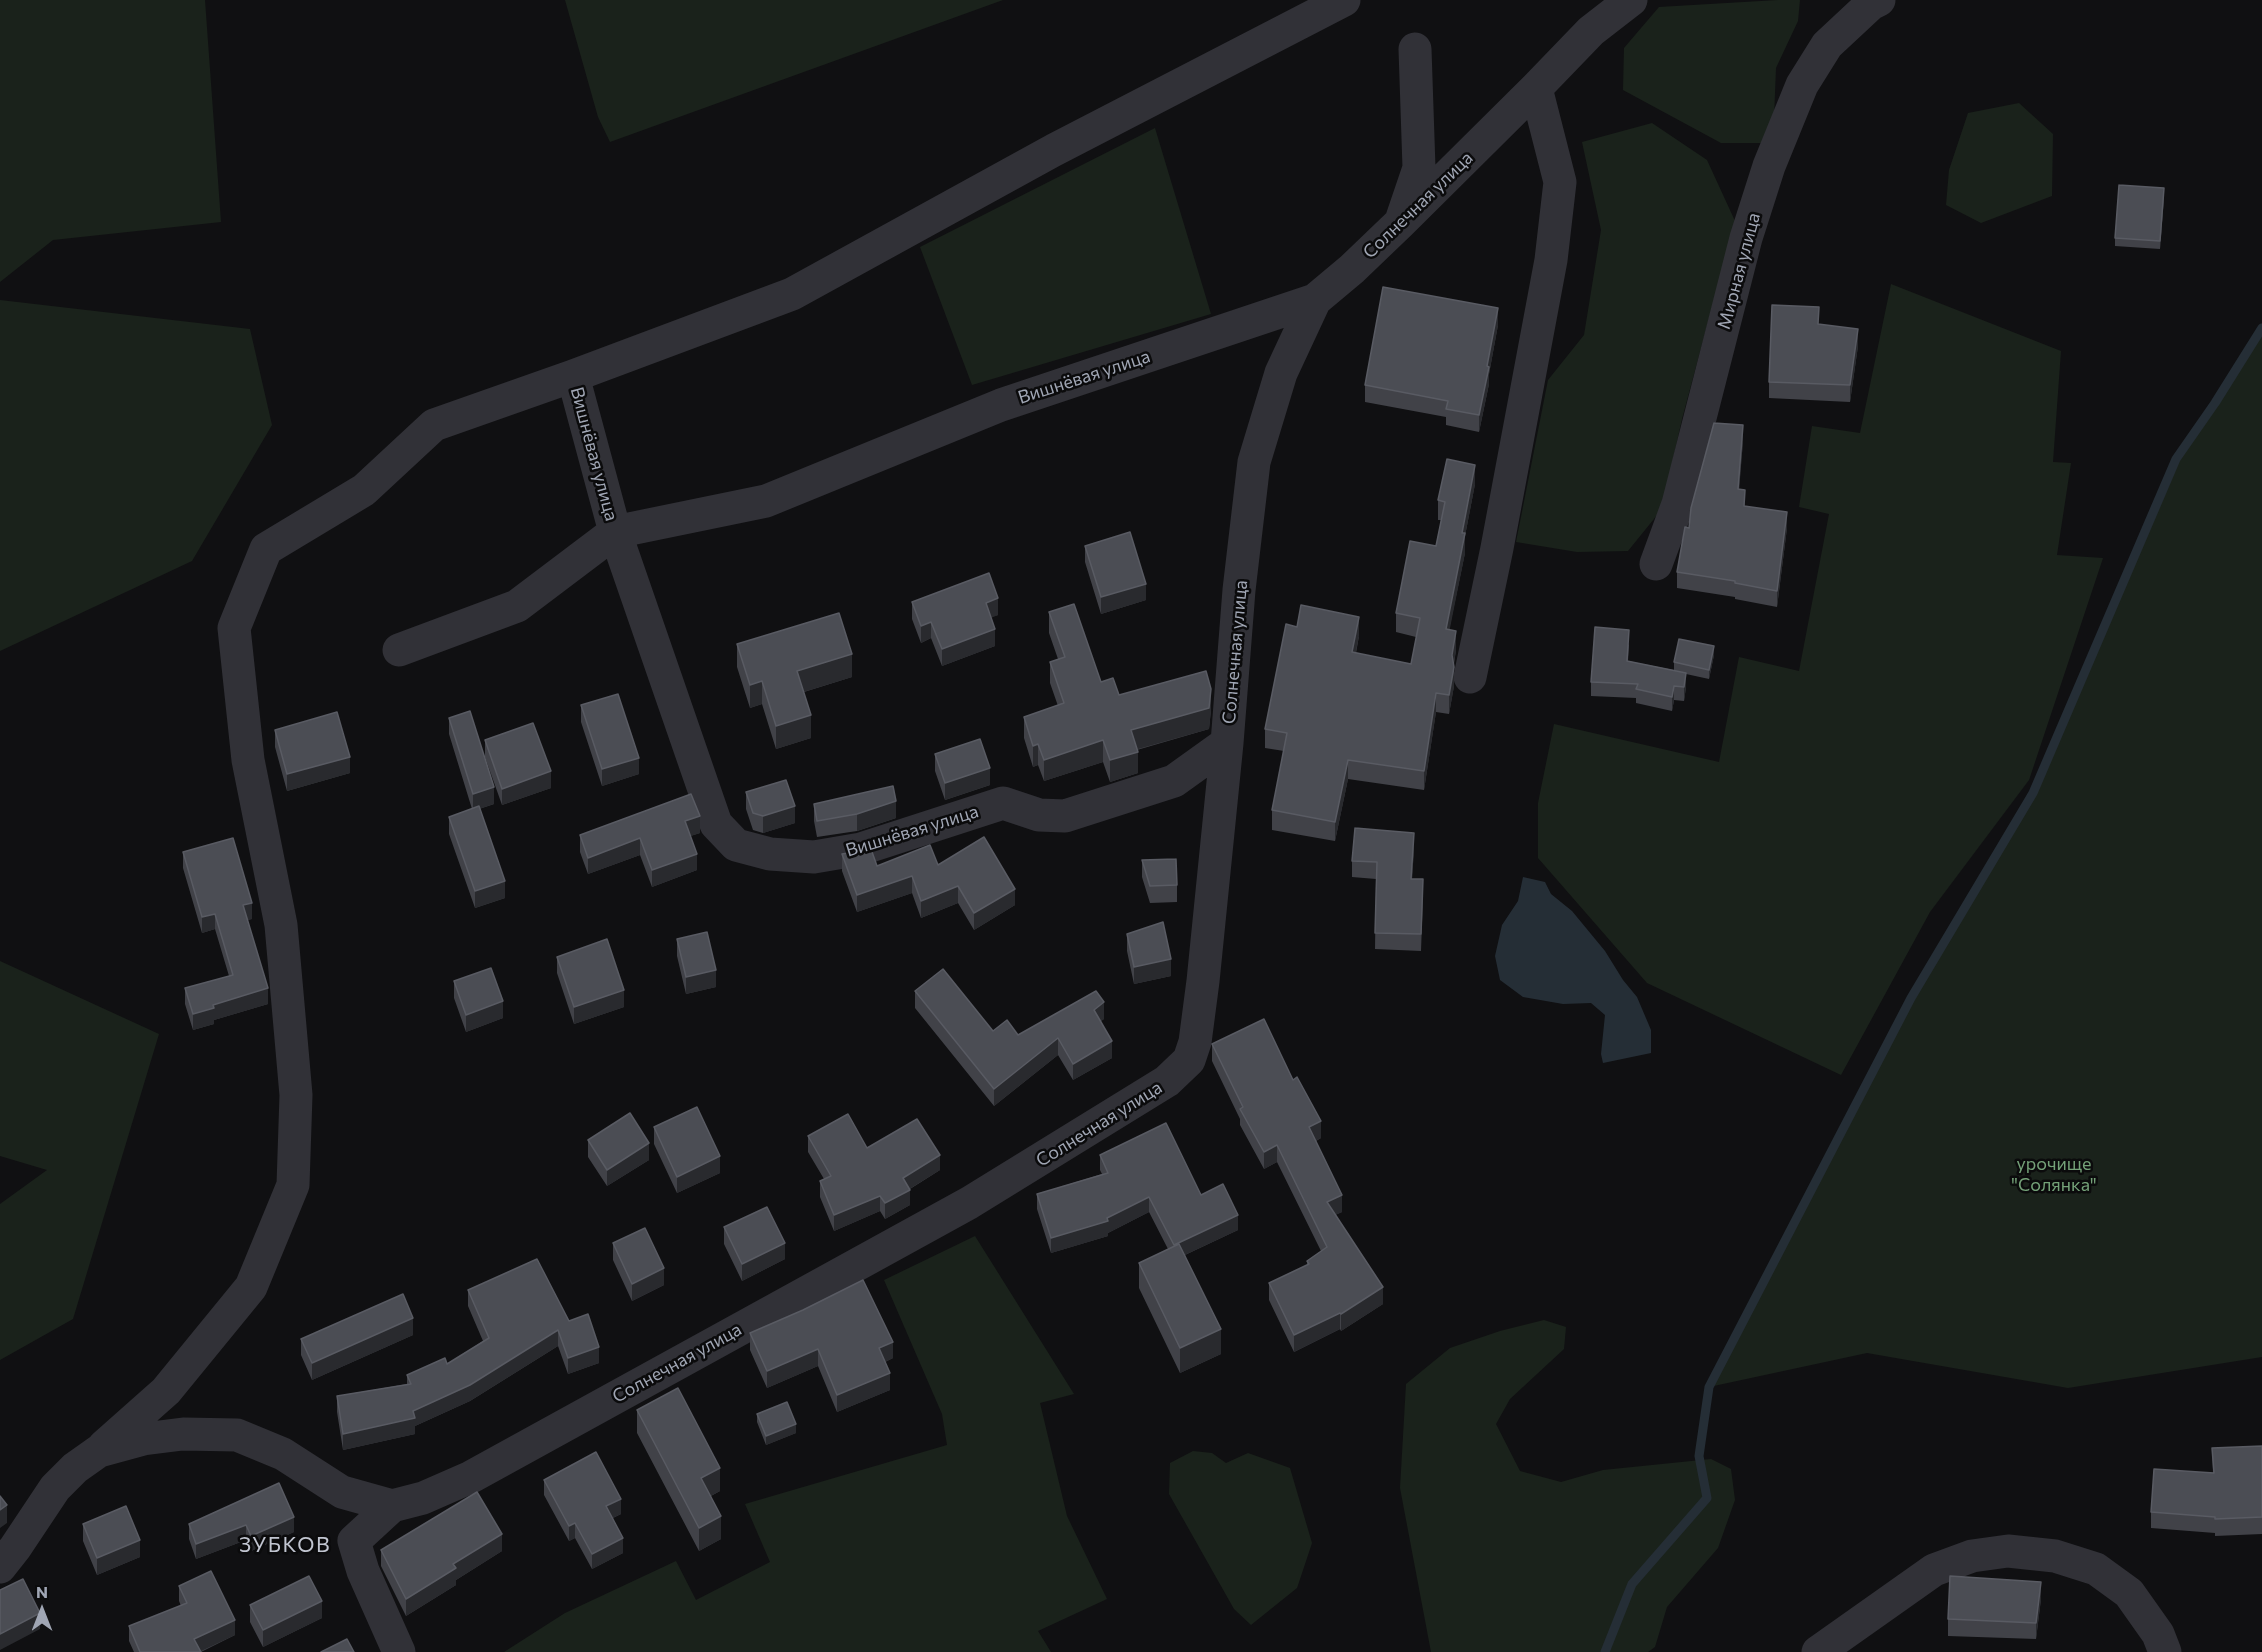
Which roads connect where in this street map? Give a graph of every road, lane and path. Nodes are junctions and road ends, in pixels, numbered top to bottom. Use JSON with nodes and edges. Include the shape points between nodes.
{"nodes":[{"id":1,"x":1344,"y":0,"type":"edge"},
{"id":2,"x":1631,"y":0,"type":"edge"},
{"id":3,"x":1875,"y":2,"type":"edge"},
{"id":4,"x":1415,"y":49,"type":"dead end"},
{"id":5,"x":1536,"y":88,"type":"junction"},
{"id":6,"x":1401,"y":222,"type":"junction"},
{"id":7,"x":1315,"y":300,"type":"junction"},
{"id":8,"x":573,"y":376,"type":"junction"},
{"id":9,"x":615,"y":532,"type":"junction"},
{"id":10,"x":1656,"y":564,"type":"dead end"},
{"id":11,"x":399,"y":650,"type":"dead end"},
{"id":12,"x":1470,"y":677,"type":"dead end"},
{"id":13,"x":1227,"y":743,"type":"junction"},
{"id":14,"x":99,"y":1451,"type":"junction"},
{"id":15,"x":392,"y":1506,"type":"junction"},
{"id":16,"x":0,"y":1567,"type":"edge"},
{"id":17,"x":399,"y":1652,"type":"edge"},
{"id":18,"x":1818,"y":1652,"type":"edge"},
{"id":19,"x":2165,"y":1652,"type":"edge"}],
"edges":[{"from":1,"to":8,"type":"street","via":[[1054,150],[792,294]]},
{"from":2,"to":5,"type":"street","name":"Солнечная улица","via":[[1590,31]]},
{"from":3,"to":10,"type":"street","name":"Мирная улица","via":[[1827,45],[1802,85],[1769,166],[1746,238],[1678,504]]},
{"from":4,"to":6,"type":"street","via":[[1419,168]]},
{"from":5,"to":6,"type":"street","name":"Солнечная улица"},
{"from":5,"to":12,"type":"street","via":[[1560,182],[1551,260]]},
{"from":6,"to":7,"type":"street","name":"Солнечная улица"},
{"from":7,"to":9,"type":"street","name":"Вишнёвая улица","via":[[1001,405],[766,501]]},
{"from":7,"to":13,"type":"street","name":"Солнечная улица","via":[[1281,373],[1254,462]]},
{"from":8,"to":9,"type":"street","name":"Вишнёвая улица"},
{"from":8,"to":14,"type":"street","via":[[434,425],[364,490],[266,549],[234,628],[248,760],[281,925],[296,1095],[293,1185],[251,1287],[166,1391]]},
{"from":9,"to":11,"type":"street","name":"Вишнёвая улица","via":[[517,606]]},
{"from":9,"to":13,"type":"street","name":"Вишнёвая улица","via":[[716,824],[736,845],[770,854],[814,857],[861,849],[1002,803],[1039,815],[1065,816],[1174,781]]},
{"from":13,"to":15,"type":"street","name":"Солнечная улица","via":[[1195,1041],[1189,1060],[1167,1081],[969,1203],[553,1433],[471,1477],[423,1498]]},
{"from":14,"to":15,"type":"street","via":[[142,1439],[183,1434],[237,1435],[284,1454],[342,1492]]},
{"from":14,"to":16,"type":"street","via":[[55,1488]]},
{"from":15,"to":17,"type":"street","via":[[354,1541]]},
{"from":18,"to":19,"type":"street","via":[[1934,1570],[1972,1556],[2008,1551],[2055,1556],[2096,1569],[2129,1593],[2158,1634]]}]}
